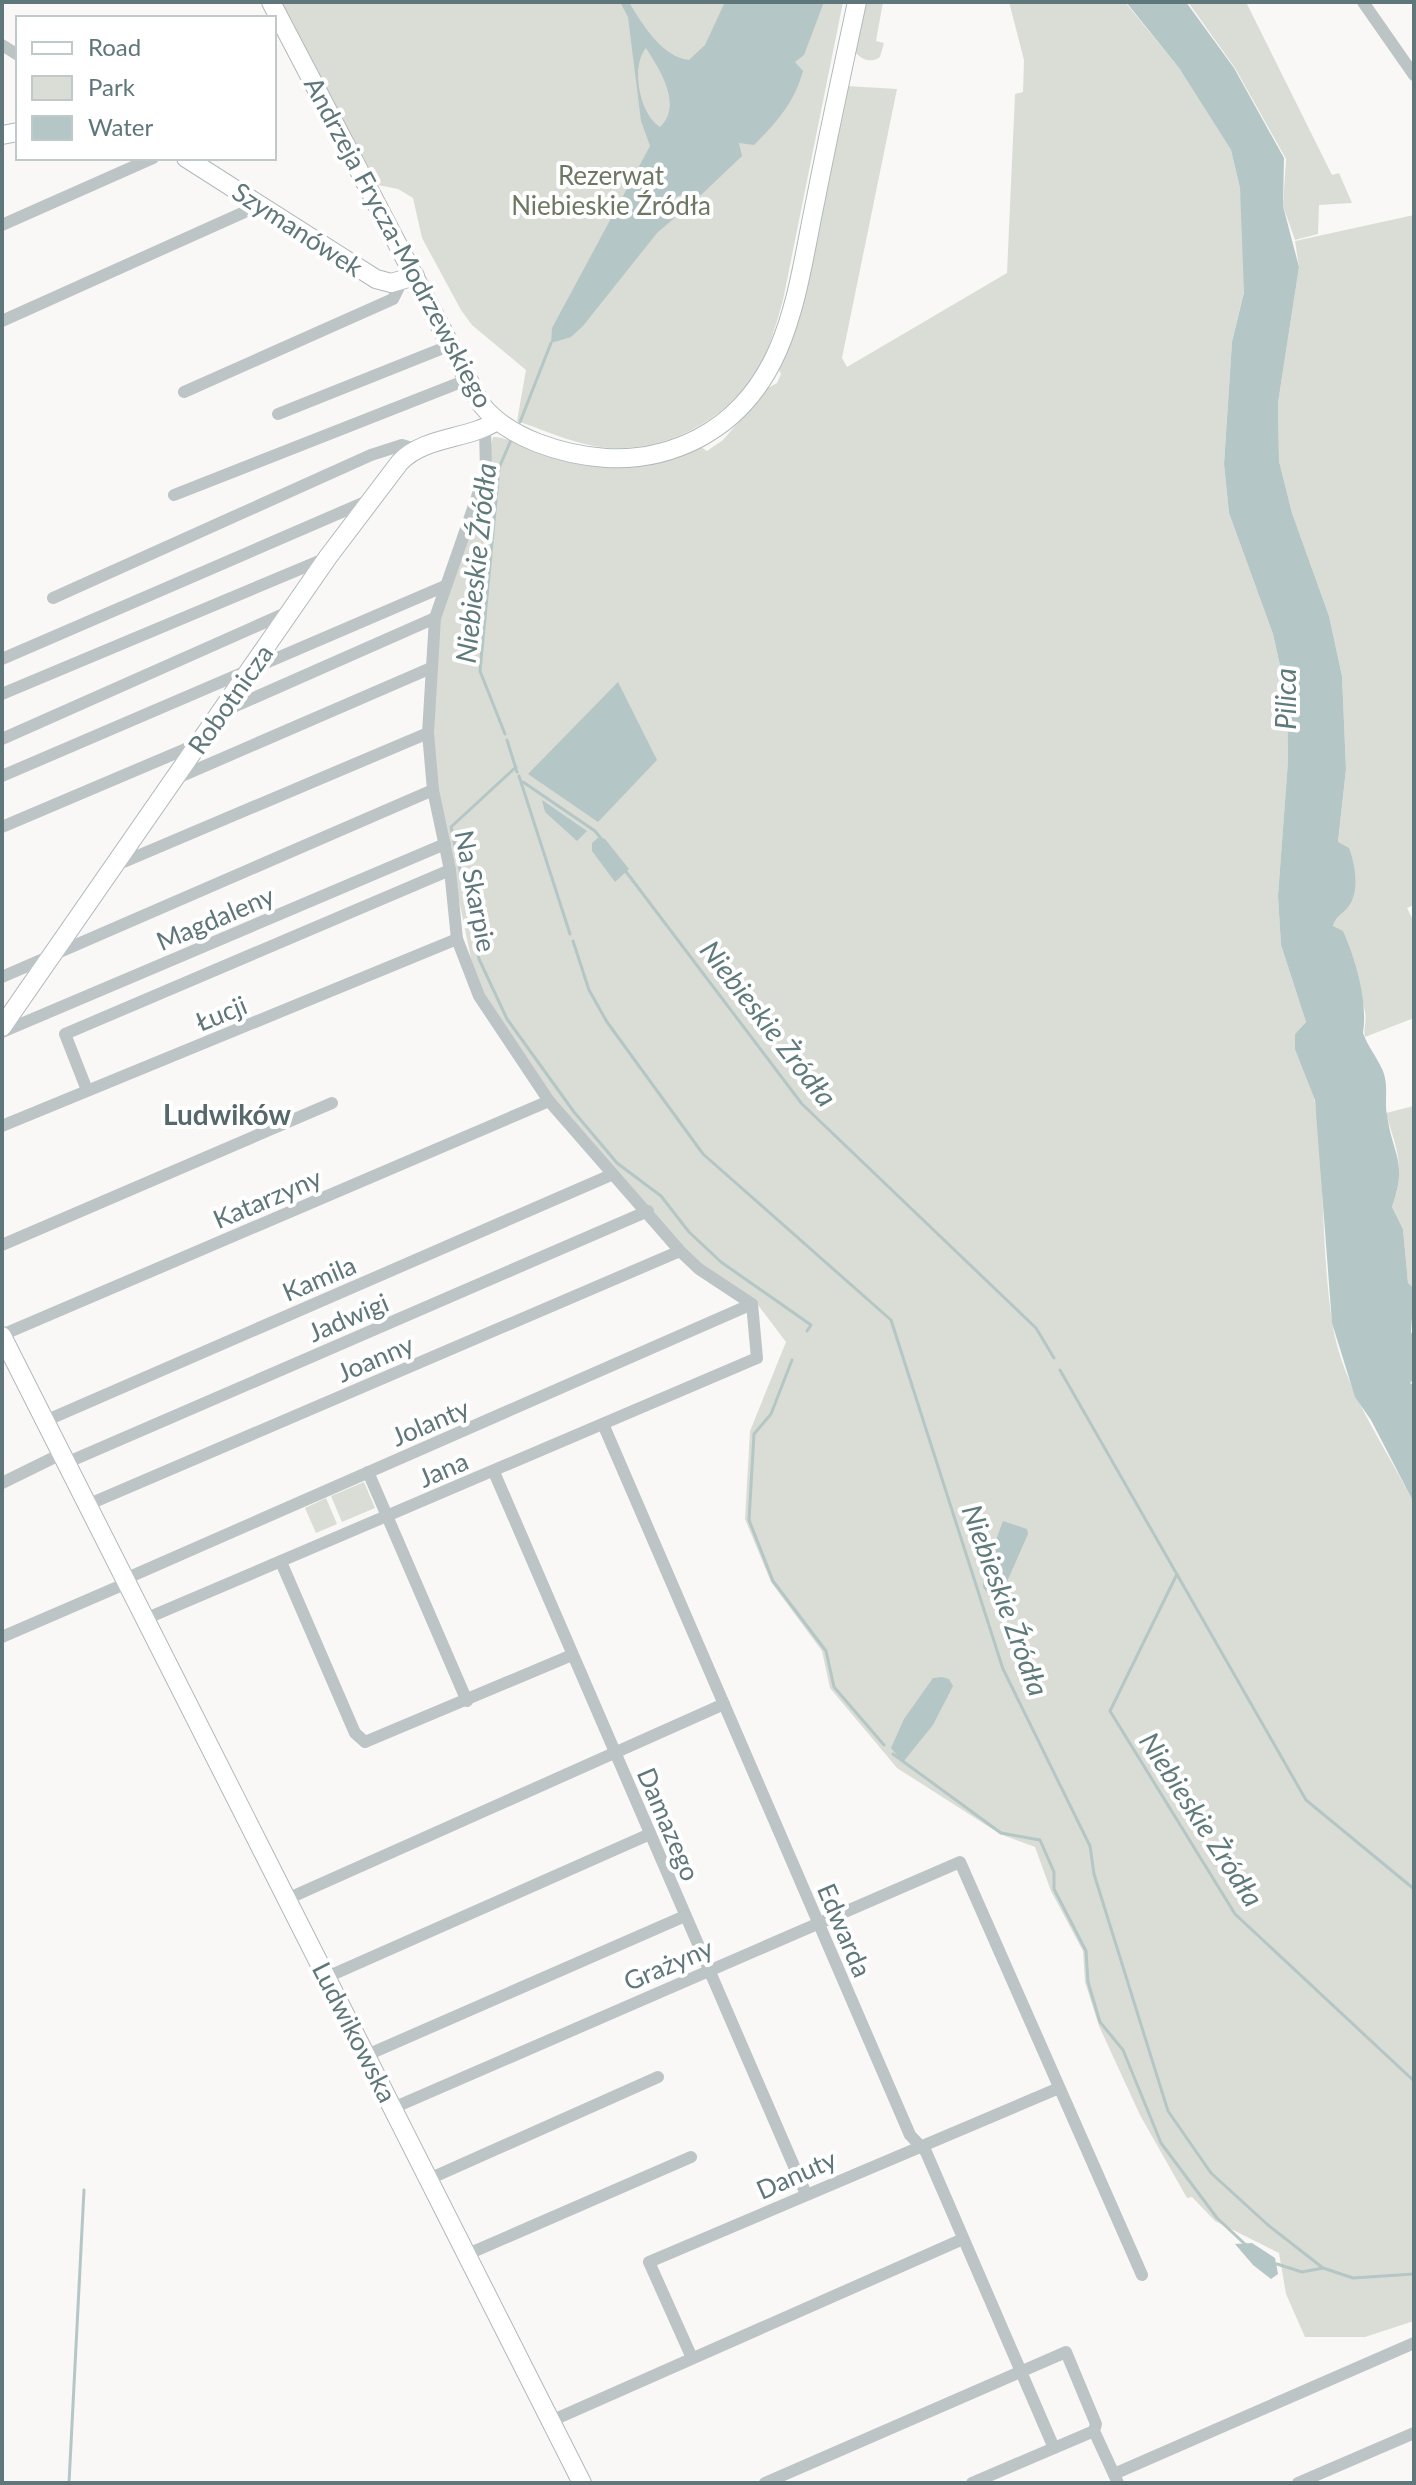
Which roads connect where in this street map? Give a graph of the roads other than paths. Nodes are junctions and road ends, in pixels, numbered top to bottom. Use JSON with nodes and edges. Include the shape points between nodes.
{"nodes":[{"id":1,"x":271,"y":2,"type":"edge"},
{"id":2,"x":857,"y":2,"type":"edge"},
{"id":3,"x":1363,"y":2,"type":"edge"},
{"id":4,"x":1414,"y":75,"type":"edge"},
{"id":5,"x":148,"y":160,"type":"edge"},
{"id":6,"x":189,"y":160,"type":"edge"},
{"id":7,"x":260,"y":205,"type":"junction"},
{"id":8,"x":2,"y":225,"type":"edge"},
{"id":9,"x":408,"y":278,"type":"junction"},
{"id":10,"x":2,"y":321,"type":"edge"},
{"id":11,"x":451,"y":345,"type":"junction"},
{"id":12,"x":469,"y":379,"type":"junction"},
{"id":13,"x":184,"y":392,"type":"dead end"},
{"id":14,"x":278,"y":414,"type":"dead end"},
{"id":15,"x":491,"y":425,"type":"junction"},
{"id":16,"x":415,"y":449,"type":"junction"},
{"id":17,"x":174,"y":495,"type":"dead end"},
{"id":18,"x":372,"y":499,"type":"junction"},
{"id":19,"x":328,"y":557,"type":"junction"},
{"id":20,"x":445,"y":586,"type":"junction"},
{"id":21,"x":53,"y":598,"type":"dead end"},
{"id":22,"x":291,"y":611,"type":"junction"},
{"id":23,"x":435,"y":618,"type":"junction"},
{"id":24,"x":2,"y":659,"type":"edge"},
{"id":25,"x":251,"y":668,"type":"junction"},
{"id":26,"x":431,"y":668,"type":"junction"},
{"id":27,"x":2,"y":694,"type":"edge"},
{"id":28,"x":221,"y":712,"type":"junction"},
{"id":29,"x":428,"y":733,"type":"junction"},
{"id":30,"x":2,"y":739,"type":"edge"},
{"id":31,"x":198,"y":744,"type":"junction"},
{"id":32,"x":2,"y":776,"type":"edge"},
{"id":33,"x":174,"y":779,"type":"junction"},
{"id":34,"x":433,"y":790,"type":"junction"},
{"id":35,"x":2,"y":827,"type":"edge"},
{"id":36,"x":445,"y":844,"type":"junction"},
{"id":37,"x":112,"y":867,"type":"junction"},
{"id":38,"x":450,"y":870,"type":"junction"},
{"id":39,"x":457,"y":939,"type":"junction"},
{"id":40,"x":52,"y":955,"type":"junction"},
{"id":41,"x":2,"y":977,"type":"edge"},
{"id":42,"x":2,"y":1029,"type":"edge"},
{"id":43,"x":87,"y":1090,"type":"junction"},
{"id":44,"x":549,"y":1101,"type":"junction"},
{"id":45,"x":332,"y":1103,"type":"dead end"},
{"id":46,"x":2,"y":1126,"type":"edge"},
{"id":47,"x":611,"y":1175,"type":"junction"},
{"id":48,"x":648,"y":1211,"type":"junction"},
{"id":49,"x":2,"y":1245,"type":"edge"},
{"id":50,"x":680,"y":1251,"type":"junction"},
{"id":51,"x":752,"y":1304,"type":"junction"},
{"id":52,"x":2,"y":1336,"type":"edge"},
{"id":53,"x":7,"y":1356,"type":"edge"},
{"id":54,"x":45,"y":1421,"type":"junction"},
{"id":55,"x":603,"y":1424,"type":"junction"},
{"id":56,"x":63,"y":1458,"type":"junction"},
{"id":57,"x":368,"y":1472,"type":"junction"},
{"id":58,"x":494,"y":1472,"type":"junction"},
{"id":59,"x":2,"y":1483,"type":"edge"},
{"id":60,"x":87,"y":1505,"type":"junction"},
{"id":61,"x":388,"y":1516,"type":"junction"},
{"id":62,"x":281,"y":1562,"type":"junction"},
{"id":63,"x":126,"y":1581,"type":"junction"},
{"id":64,"x":145,"y":1619,"type":"junction"},
{"id":65,"x":2,"y":1637,"type":"edge"},
{"id":66,"x":572,"y":1655,"type":"junction"},
{"id":67,"x":467,"y":1701,"type":"junction"},
{"id":68,"x":724,"y":1704,"type":"junction"},
{"id":69,"x":615,"y":1754,"type":"junction"},
{"id":70,"x":650,"y":1834,"type":"junction"},
{"id":71,"x":287,"y":1899,"type":"junction"},
{"id":72,"x":685,"y":1916,"type":"junction"},
{"id":73,"x":819,"y":1923,"type":"junction"},
{"id":74,"x":709,"y":1970,"type":"junction"},
{"id":75,"x":327,"y":1977,"type":"junction"},
{"id":76,"x":367,"y":2055,"type":"junction"},
{"id":77,"x":658,"y":2077,"type":"dead end"},
{"id":78,"x":1059,"y":2088,"type":"junction"},
{"id":79,"x":393,"y":2108,"type":"junction"},
{"id":80,"x":917,"y":2145,"type":"junction"},
{"id":81,"x":691,"y":2157,"type":"dead end"},
{"id":82,"x":429,"y":2179,"type":"junction"},
{"id":83,"x":806,"y":2194,"type":"junction"},
{"id":84,"x":963,"y":2239,"type":"junction"},
{"id":85,"x":468,"y":2254,"type":"junction"},
{"id":86,"x":1142,"y":2275,"type":"dead end"},
{"id":87,"x":1414,"y":2343,"type":"edge"},
{"id":88,"x":692,"y":2358,"type":"junction"},
{"id":89,"x":1021,"y":2372,"type":"junction"},
{"id":90,"x":551,"y":2421,"type":"junction"},
{"id":91,"x":1094,"y":2431,"type":"junction"},
{"id":92,"x":1414,"y":2433,"type":"edge"},
{"id":93,"x":1054,"y":2448,"type":"junction"},
{"id":94,"x":1116,"y":2478,"type":"edge"},
{"id":95,"x":582,"y":2483,"type":"edge"},
{"id":96,"x":765,"y":2483,"type":"edge"},
{"id":97,"x":972,"y":2483,"type":"edge"},
{"id":98,"x":1298,"y":2483,"type":"edge"}],
"edges":[{"from":1,"to":9,"type":"street","name":"Andrzeja Frycza-Modrzewskiego"},
{"from":2,"to":15,"type":"street","name":"Andrzeja Frycza-Modrzewskiego","via":[[788,326],[775,362],[752,397],[696,439],[636,458],[574,453]]},
{"from":3,"to":4,"type":"street"},
{"from":5,"to":8,"type":"street"},
{"from":6,"to":7,"type":"street","name":"Szymanówek"},
{"from":7,"to":9,"type":"street","name":"Szymanówek","via":[[376,279]]},
{"from":7,"to":10,"type":"street"},
{"from":9,"to":11,"type":"street","name":"Andrzeja Frycza-Modrzewskiego"},
{"from":9,"to":13,"type":"street","via":[[393,299]]},
{"from":11,"to":12,"type":"street","name":"Andrzeja Frycza-Modrzewskiego"},
{"from":11,"to":14,"type":"street"},
{"from":12,"to":15,"type":"street","name":"Andrzeja Frycza-Modrzewskiego"},
{"from":12,"to":17,"type":"street"},
{"from":15,"to":16,"type":"street"},
{"from":15,"to":20,"type":"street","name":"Na Skarpie","via":[[486,471]]},
{"from":16,"to":18,"type":"street","name":"Robotnicza"},
{"from":16,"to":21,"type":"street","via":[[402,445],[371,455]]},
{"from":18,"to":19,"type":"street","name":"Robotnicza"},
{"from":18,"to":24,"type":"street"},
{"from":19,"to":22,"type":"street","name":"Robotnicza"},
{"from":19,"to":27,"type":"street"},
{"from":20,"to":23,"type":"street","name":"Na Skarpie"},
{"from":20,"to":25,"type":"street"},
{"from":22,"to":25,"type":"street","name":"Robotnicza"},
{"from":22,"to":30,"type":"street"},
{"from":23,"to":26,"type":"street","name":"Na Skarpie"},
{"from":23,"to":28,"type":"street"},
{"from":25,"to":28,"type":"street","name":"Robotnicza"},
{"from":25,"to":32,"type":"street"},
{"from":26,"to":29,"type":"street","name":"Na Skarpie"},
{"from":26,"to":33,"type":"street"},
{"from":28,"to":31,"type":"street","name":"Robotnicza"},
{"from":29,"to":34,"type":"street","name":"Na Skarpie"},
{"from":29,"to":37,"type":"street"},
{"from":31,"to":33,"type":"street","name":"Robotnicza"},
{"from":31,"to":35,"type":"street"},
{"from":33,"to":37,"type":"street","name":"Robotnicza"},
{"from":34,"to":36,"type":"street","name":"Na Skarpie"},
{"from":34,"to":40,"type":"street"},
{"from":36,"to":38,"type":"street","name":"Na Skarpie"},
{"from":36,"to":42,"type":"street","name":"Magdaleny"},
{"from":37,"to":40,"type":"street","name":"Robotnicza"},
{"from":38,"to":39,"type":"street","name":"Na Skarpie"},
{"from":38,"to":43,"type":"street","via":[[65,1034]]},
{"from":39,"to":43,"type":"street","name":"Łucji"},
{"from":39,"to":44,"type":"street","name":"Na Skarpie","via":[[479,996]]},
{"from":40,"to":41,"type":"street"},
{"from":40,"to":42,"type":"street","name":"Robotnicza"},
{"from":43,"to":46,"type":"street","name":"Łucji"},
{"from":44,"to":47,"type":"street","name":"Na Skarpie"},
{"from":44,"to":52,"type":"street","name":"Katarzyny"},
{"from":45,"to":49,"type":"street"},
{"from":47,"to":48,"type":"street","name":"Na Skarpie"},
{"from":47,"to":54,"type":"street","name":"Kamila"},
{"from":48,"to":50,"type":"street","name":"Na Skarpie"},
{"from":48,"to":56,"type":"street","name":"Jadwigi"},
{"from":50,"to":51,"type":"street","name":"Na Skarpie"},
{"from":50,"to":60,"type":"street","name":"Joanny"},
{"from":51,"to":55,"type":"street","name":"Jana","via":[[757,1358]]},
{"from":51,"to":57,"type":"street","name":"Jolanty"},
{"from":52,"to":53,"type":"street","name":"Ludwikowska"},
{"from":53,"to":54,"type":"street","name":"Ludwikowska"},
{"from":54,"to":56,"type":"street","name":"Ludwikowska"},
{"from":55,"to":58,"type":"street","name":"Jana"},
{"from":55,"to":68,"type":"street","name":"Edwarda"},
{"from":56,"to":59,"type":"street"},
{"from":56,"to":60,"type":"street","name":"Ludwikowska"},
{"from":57,"to":61,"type":"street"},
{"from":57,"to":63,"type":"street","name":"Jolanty"},
{"from":58,"to":61,"type":"street","name":"Jana"},
{"from":58,"to":66,"type":"street","name":"Damazego"},
{"from":60,"to":63,"type":"street","name":"Ludwikowska"},
{"from":61,"to":62,"type":"street","name":"Jana"},
{"from":61,"to":67,"type":"street"},
{"from":62,"to":64,"type":"street","name":"Jana"},
{"from":62,"to":67,"type":"street","via":[[355,1733],[365,1742]]},
{"from":63,"to":64,"type":"street","name":"Ludwikowska"},
{"from":63,"to":65,"type":"street"},
{"from":64,"to":71,"type":"street","name":"Ludwikowska"},
{"from":66,"to":67,"type":"street"},
{"from":66,"to":69,"type":"street","name":"Damazego"},
{"from":68,"to":69,"type":"street"},
{"from":68,"to":73,"type":"street","name":"Edwarda"},
{"from":69,"to":70,"type":"street","name":"Damazego"},
{"from":69,"to":71,"type":"street"},
{"from":70,"to":72,"type":"street","name":"Damazego"},
{"from":70,"to":75,"type":"street"},
{"from":71,"to":75,"type":"street","name":"Ludwikowska"},
{"from":72,"to":74,"type":"street","name":"Damazego"},
{"from":72,"to":76,"type":"street"},
{"from":73,"to":74,"type":"street","name":"Grażyny"},
{"from":73,"to":78,"type":"street","name":"Grażyny","via":[[960,1862]]},
{"from":73,"to":80,"type":"street","name":"Edwarda"},
{"from":74,"to":79,"type":"street","name":"Grażyny"},
{"from":74,"to":83,"type":"street","name":"Damazego"},
{"from":75,"to":76,"type":"street","name":"Ludwikowska"},
{"from":76,"to":79,"type":"street","name":"Ludwikowska"},
{"from":77,"to":82,"type":"street"},
{"from":78,"to":80,"type":"street","name":"Danuty"},
{"from":78,"to":86,"type":"street"},
{"from":79,"to":82,"type":"street","name":"Ludwikowska"},
{"from":80,"to":83,"type":"street","name":"Danuty"},
{"from":80,"to":84,"type":"street","name":"Edwarda","via":[[926,2152]]},
{"from":81,"to":85,"type":"street"},
{"from":82,"to":85,"type":"street","name":"Ludwikowska"},
{"from":83,"to":88,"type":"street","name":"Danuty","via":[[649,2262]]},
{"from":84,"to":88,"type":"street"},
{"from":84,"to":89,"type":"street","name":"Edwarda"},
{"from":85,"to":90,"type":"street","name":"Ludwikowska"},
{"from":87,"to":94,"type":"street"},
{"from":88,"to":90,"type":"street"},
{"from":89,"to":91,"type":"street","via":[[1066,2352],[1096,2424]]},
{"from":89,"to":93,"type":"street","name":"Edwarda"},
{"from":89,"to":96,"type":"street"},
{"from":90,"to":95,"type":"street","name":"Ludwikowska"},
{"from":91,"to":93,"type":"street"},
{"from":91,"to":94,"type":"street"},
{"from":92,"to":98,"type":"street"},
{"from":93,"to":97,"type":"street"}]}
